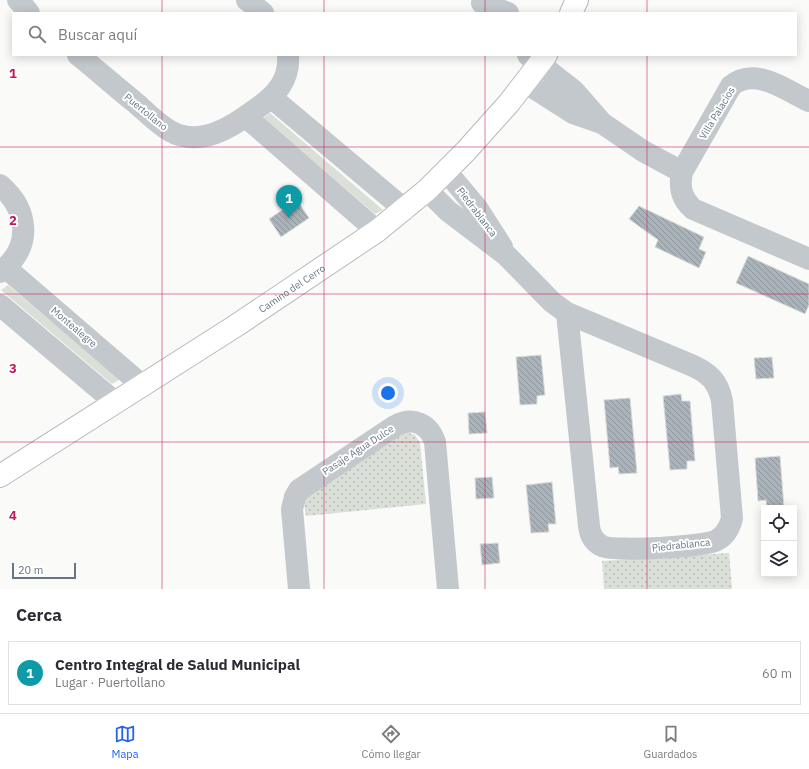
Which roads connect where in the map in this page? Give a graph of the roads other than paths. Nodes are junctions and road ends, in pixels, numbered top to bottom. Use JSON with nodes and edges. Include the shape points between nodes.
{"nodes":[{"id":1,"x":18,"y":0,"type":"edge"},
{"id":2,"x":247,"y":0,"type":"edge"},
{"id":3,"x":577,"y":0,"type":"edge"},
{"id":4,"x":483,"y":5,"type":"edge"},
{"id":5,"x":28,"y":12,"type":"edge"},
{"id":6,"x":262,"y":12,"type":"edge"},
{"id":7,"x":505,"y":12,"type":"edge"},
{"id":8,"x":571,"y":12,"type":"edge"},
{"id":9,"x":79,"y":56,"type":"edge"},
{"id":10,"x":288,"y":56,"type":"edge"},
{"id":11,"x":537,"y":58,"type":"edge"},
{"id":12,"x":526,"y":83,"type":"junction"},
{"id":13,"x":272,"y":98,"type":"junction"},
{"id":14,"x":809,"y":101,"type":"edge"},
{"id":15,"x":246,"y":117,"type":"junction"},
{"id":16,"x":602,"y":123,"type":"junction"},
{"id":17,"x":446,"y":171,"type":"junction"},
{"id":18,"x":682,"y":172,"type":"junction"},
{"id":19,"x":0,"y":185,"type":"edge"},
{"id":20,"x":427,"y":190,"type":"junction"},
{"id":21,"x":404,"y":209,"type":"junction"},
{"id":22,"x":377,"y":230,"type":"junction"},
{"id":23,"x":506,"y":255,"type":"junction"},
{"id":24,"x":809,"y":259,"type":"edge"},
{"id":25,"x":3,"y":270,"type":"edge"},
{"id":26,"x":0,"y":305,"type":"edge"},
{"id":27,"x":567,"y":313,"type":"junction"},
{"id":28,"x":143,"y":386,"type":"junction"},
{"id":29,"x":116,"y":403,"type":"junction"},
{"id":30,"x":0,"y":476,"type":"edge"},
{"id":31,"x":299,"y":589,"type":"edge"},
{"id":32,"x":448,"y":589,"type":"edge"}],
"edges":[{"from":1,"to":5,"type":"street"},
{"from":2,"to":6,"type":"street"},
{"from":3,"to":8,"type":"street"},
{"from":4,"to":7,"type":"street"},
{"from":9,"to":15,"type":"street","name":"Puertollano","via":[[162,126],[180,135],[209,136]]},
{"from":10,"to":13,"type":"street","name":"Puertollano","via":[[285,79]]},
{"from":11,"to":12,"type":"street","name":"Camino del Cerro"},
{"from":11,"to":16,"type":"street","via":[[574,91]]},
{"from":12,"to":16,"type":"street","via":[[573,113]]},
{"from":12,"to":17,"type":"street","name":"Camino del Cerro","via":[[487,129]]},
{"from":13,"to":15,"type":"street","name":"Puertollano"},
{"from":13,"to":21,"type":"street"},
{"from":14,"to":18,"type":"street","name":"Villa Palacios","via":[[760,78],[745,78],[738,81],[732,86]]},
{"from":15,"to":22,"type":"street"},
{"from":16,"to":18,"type":"street","via":[[643,151]]},
{"from":17,"to":20,"type":"street","name":"Camino del Cerro"},
{"from":17,"to":23,"type":"street","name":"Piedrablanca","via":[[480,212]]},
{"from":18,"to":24,"type":"street","name":"Villa Palacios","via":[[681,192],[693,209]]},
{"from":19,"to":25,"type":"street","via":[[17,205],[23,226],[19,251]]},
{"from":20,"to":21,"type":"street","name":"Camino del Cerro"},
{"from":20,"to":23,"type":"street","name":"Piedrablanca","via":[[448,211]]},
{"from":21,"to":22,"type":"street","name":"Camino del Cerro"},
{"from":22,"to":28,"type":"street","name":"Camino del Cerro"},
{"from":23,"to":27,"type":"street","name":"Piedrablanca","via":[[552,302]]},
{"from":25,"to":28,"type":"street","name":"Montealegre"},
{"from":26,"to":29,"type":"street"},
{"from":27,"to":27,"type":"street","name":"Piedrablanca","via":[[696,367],[714,379],[720,389],[722,401],[732,518],[727,531],[716,541],[702,545],[618,550],[601,546],[592,538]]},
{"from":28,"to":29,"type":"street","name":"Camino del Cerro"},
{"from":29,"to":30,"type":"street","name":"Camino del Cerro"},
{"from":31,"to":32,"type":"street","name":"Pasaje Agua Dulce","via":[[292,509],[299,490],[395,426],[407,421],[420,423],[428,428],[435,442]]}]}
